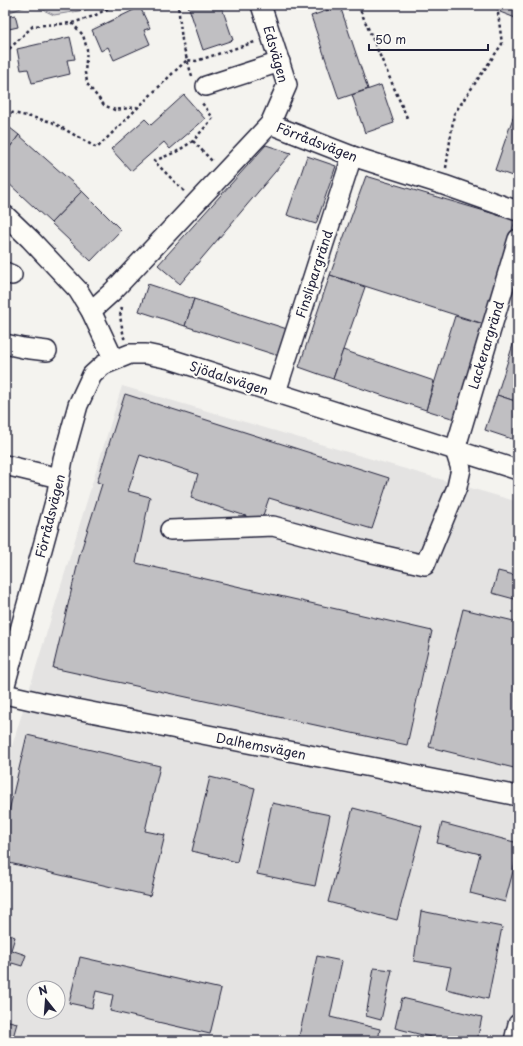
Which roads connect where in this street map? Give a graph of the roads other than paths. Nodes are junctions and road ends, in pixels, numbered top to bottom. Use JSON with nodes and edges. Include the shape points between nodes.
{"nodes":[{"id":1,"x":261,"y":5,"type":"edge"},
{"id":2,"x":280,"y":62,"type":"junction"},
{"id":3,"x":199,"y":88,"type":"road end"},
{"id":4,"x":270,"y":124,"type":"junction"},
{"id":5,"x":352,"y":156,"type":"junction"},
{"id":6,"x":518,"y":211,"type":"edge"},
{"id":7,"x":5,"y":215,"type":"edge"},
{"id":8,"x":518,"y":239,"type":"edge"},
{"id":9,"x":91,"y":311,"type":"junction"},
{"id":10,"x":5,"y":344,"type":"edge"},
{"id":11,"x":47,"y":351,"type":"dead end"},
{"id":12,"x":114,"y":360,"type":"junction"},
{"id":13,"x":276,"y":392,"type":"junction"},
{"id":14,"x":455,"y":450,"type":"junction"},
{"id":15,"x":5,"y":465,"type":"edge"},
{"id":16,"x":518,"y":470,"type":"edge"},
{"id":17,"x":59,"y":478,"type":"junction"},
{"id":18,"x":170,"y":530,"type":"dead end"},
{"id":19,"x":5,"y":685,"type":"edge"},
{"id":20,"x":5,"y":694,"type":"edge"},
{"id":21,"x":518,"y":796,"type":"edge"},
{"id":22,"x":518,"y":1024,"type":"edge"},
{"id":23,"x":514,"y":1041,"type":"edge"}],
"edges":[{"from":1,"to":2,"type":"street","name":"Edsvägen"},
{"from":2,"to":3,"type":"street"},
{"from":2,"to":4,"type":"street","name":"Edsvägen","via":[[287,85]]},
{"from":4,"to":5,"type":"street","name":"Förrådsvägen"},
{"from":4,"to":9,"type":"street","name":"Förrådsvägen","via":[[112,292]]},
{"from":5,"to":6,"type":"street","name":"Förrådsvägen"},
{"from":5,"to":13,"type":"street","name":"Finslipargränd"},
{"from":7,"to":9,"type":"street","via":[[78,290]]},
{"from":8,"to":14,"type":"street","name":"Lackerargränd"},
{"from":9,"to":12,"type":"street"},
{"from":10,"to":11,"type":"street"},
{"from":12,"to":13,"type":"street","name":"Sjödalsvägen","via":[[130,354],[146,354]]},
{"from":12,"to":17,"type":"street","name":"Förrådsvägen","via":[[102,365],[92,375],[78,404]]},
{"from":13,"to":14,"type":"street","name":"Sjödalsvägen"},
{"from":14,"to":16,"type":"street","name":"Sjödalsvägen"},
{"from":14,"to":18,"type":"street","via":[[461,469],[457,487],[424,565],[273,526]]},
{"from":15,"to":17,"type":"street"},
{"from":17,"to":19,"type":"street","name":"Förrådsvägen","via":[[56,498]]},
{"from":20,"to":21,"type":"street","name":"Dalhemsvägen"},
{"from":22,"to":23,"type":"street"}]}
